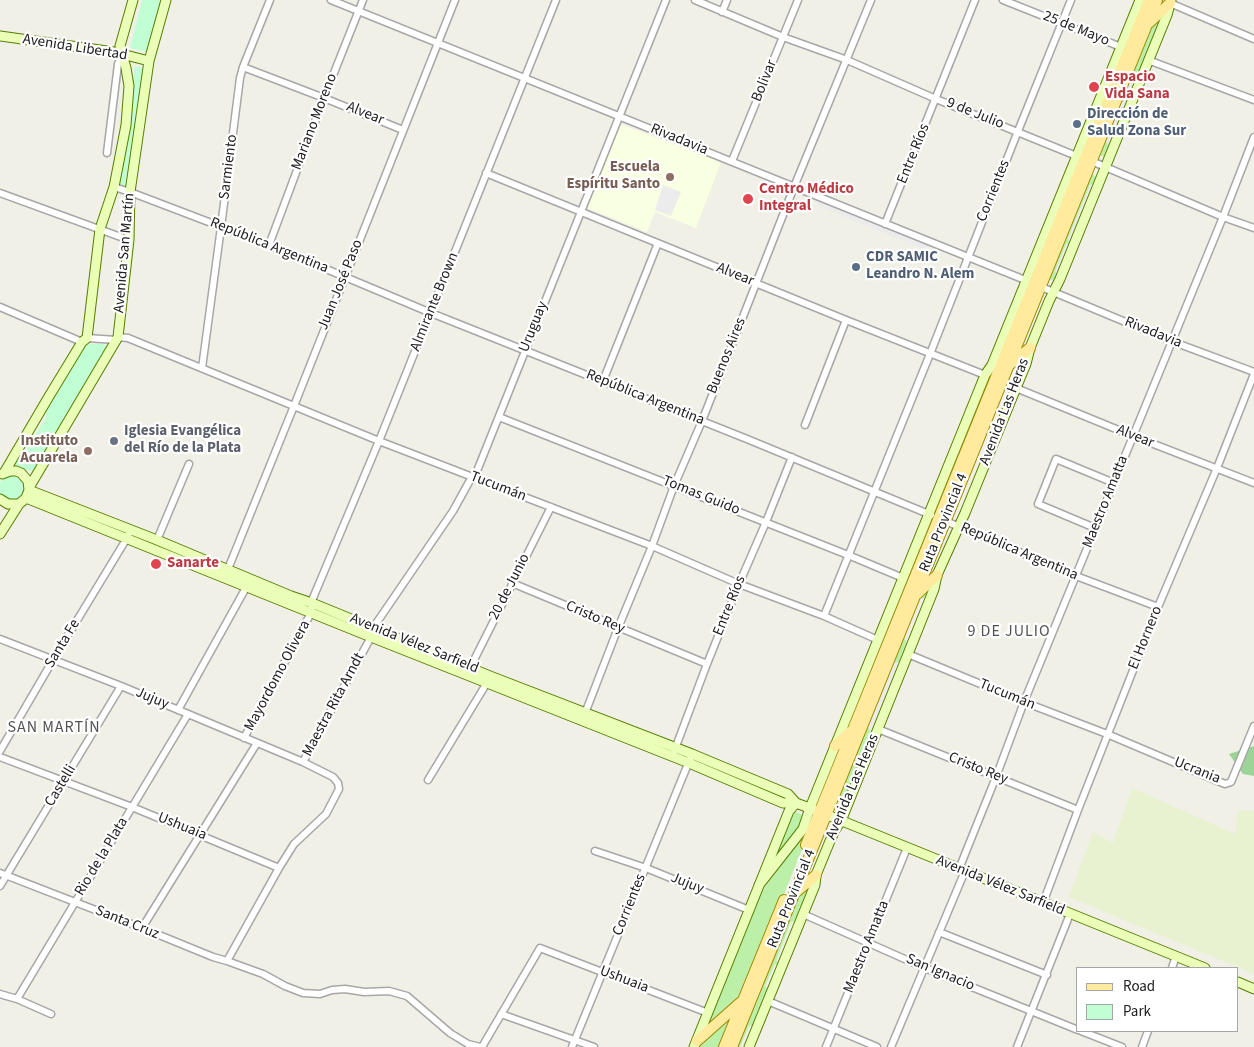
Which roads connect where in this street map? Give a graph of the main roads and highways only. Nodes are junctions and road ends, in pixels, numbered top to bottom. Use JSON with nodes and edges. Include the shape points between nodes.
{"nodes":[{"id":1,"x":133,"y":0,"type":"edge"},
{"id":2,"x":166,"y":0,"type":"edge"},
{"id":3,"x":1140,"y":0,"type":"edge"},
{"id":4,"x":1149,"y":0,"type":"edge"},
{"id":5,"x":1157,"y":0,"type":"edge"},
{"id":6,"x":1171,"y":2,"type":"edge"},
{"id":7,"x":1146,"y":26,"type":"junction"},
{"id":8,"x":0,"y":36,"type":"edge"},
{"id":9,"x":122,"y":54,"type":"junction"},
{"id":10,"x":149,"y":61,"type":"junction"},
{"id":11,"x":1084,"y":159,"type":"junction"},
{"id":12,"x":1064,"y":210,"type":"junction"},
{"id":13,"x":1049,"y":225,"type":"junction"},
{"id":14,"x":1033,"y":284,"type":"junction"},
{"id":15,"x":1030,"y":348,"type":"junction"},
{"id":16,"x":1008,"y":366,"type":"junction"},
{"id":17,"x":2,"y":474,"type":"edge"},
{"id":18,"x":26,"y":494,"type":"junction"},
{"id":19,"x":0,"y":499,"type":"edge"},
{"id":20,"x":938,"y":518,"type":"junction"},
{"id":21,"x":0,"y":534,"type":"edge"},
{"id":22,"x":129,"y":534,"type":"junction"},
{"id":23,"x":937,"y":574,"type":"junction"},
{"id":24,"x":915,"y":596,"type":"junction"},
{"id":25,"x":468,"y":671,"type":"junction"},
{"id":26,"x":853,"y":730,"type":"junction"},
{"id":27,"x":836,"y":746,"type":"junction"},
{"id":28,"x":796,"y":803,"type":"junction"},
{"id":29,"x":819,"y":812,"type":"junction"},
{"id":30,"x":841,"y":820,"type":"junction"},
{"id":31,"x":816,"y":875,"type":"junction"},
{"id":32,"x":759,"y":885,"type":"junction"},
{"id":33,"x":794,"y":893,"type":"junction"},
{"id":34,"x":1203,"y":967,"type":"edge"},
{"id":35,"x":1239,"y":982,"type":"edge"},
{"id":36,"x":1254,"y":989,"type":"edge"},
{"id":37,"x":743,"y":999,"type":"junction"},
{"id":38,"x":696,"y":1044,"type":"edge"},
{"id":39,"x":724,"y":1047,"type":"edge"},
{"id":40,"x":732,"y":1047,"type":"edge"},
{"id":41,"x":749,"y":1047,"type":"edge"}],
"edges":[{"from":1,"to":9,"type":"main road","name":"Avenida San Martín","via":[[120,46]]},
{"from":2,"to":10,"type":"main road","name":"Avenida San Martín"},
{"from":3,"to":11,"type":"main road","name":"Avenida Las Heras"},
{"from":4,"to":11,"type":"main road","name":"Ruta Provincial 4"},
{"from":5,"to":7,"type":"main road","name":"Ruta Provincial 4"},
{"from":6,"to":7,"type":"main road"},
{"from":6,"to":15,"type":"main road","name":"Avenida Las Heras"},
{"from":7,"to":11,"type":"main road","name":"Ruta Provincial 4"},
{"from":8,"to":9,"type":"main road","name":"Avenida Libertad"},
{"from":9,"to":10,"type":"main road","name":"Avenida Libertad"},
{"from":9,"to":17,"type":"main road","name":"Avenida San Martín","via":[[129,86],[126,124],[114,187],[100,229],[85,340]]},
{"from":10,"to":18,"type":"main road","name":"Avenida San Martín","via":[[130,192],[129,240],[117,339]]},
{"from":11,"to":12,"type":"main road","name":"Ruta Provincial 4"},
{"from":11,"to":13,"type":"main road","name":"Avenida Las Heras"},
{"from":11,"to":14,"type":"main road","name":"Ruta Provincial 4"},
{"from":12,"to":13,"type":"main road"},
{"from":12,"to":14,"type":"main road","name":"Ruta Provincial 4"},
{"from":13,"to":14,"type":"main road","name":"Avenida Las Heras"},
{"from":14,"to":16,"type":"main road","name":"Ruta Provincial 4"},
{"from":14,"to":20,"type":"main road","name":"Ruta Provincial 4"},
{"from":14,"to":20,"type":"main road","name":"Avenida Las Heras","via":[[985,375]]},
{"from":15,"to":16,"type":"main road"},
{"from":15,"to":23,"type":"main road","name":"Avenida Las Heras"},
{"from":16,"to":20,"type":"main road","name":"Ruta Provincial 4"},
{"from":17,"to":18,"type":"main road","via":[[10,471],[21,473],[28,481]]},
{"from":18,"to":19,"type":"main road","via":[[8,504]]},
{"from":18,"to":21,"type":"main road","name":"Avenida San Martín"},
{"from":18,"to":22,"type":"main road","name":"Avenida Vélez Sarfield"},
{"from":20,"to":24,"type":"main road","name":"Ruta Provincial 4"},
{"from":20,"to":26,"type":"main road","name":"Ruta Provincial 4"},
{"from":20,"to":27,"type":"main road","name":"Avenida Las Heras","via":[[903,578]]},
{"from":22,"to":25,"type":"main road","name":"Avenida Vélez Sarfield","via":[[246,588],[370,638]]},
{"from":22,"to":25,"type":"main road","name":"Avenida Vélez Sarfield","via":[[157,540],[373,628]]},
{"from":23,"to":24,"type":"main road"},
{"from":23,"to":30,"type":"main road","name":"Avenida Las Heras","via":[[934,589]]},
{"from":24,"to":29,"type":"main road","name":"Ruta Provincial 4"},
{"from":25,"to":28,"type":"main road","name":"Avenida Vélez Sarfield","via":[[788,794]]},
{"from":26,"to":27,"type":"main road"},
{"from":26,"to":29,"type":"main road","name":"Ruta Provincial 4"},
{"from":27,"to":29,"type":"main road","name":"Avenida Las Heras"},
{"from":28,"to":29,"type":"main road","name":"Avenida Vélez Sarfield"},
{"from":28,"to":32,"type":"main road","via":[[789,810]]},
{"from":29,"to":30,"type":"main road","name":"Avenida Vélez Sarfield"},
{"from":29,"to":32,"type":"main road","name":"Avenida Las Heras"},
{"from":29,"to":33,"type":"main road","name":"Ruta Provincial 4"},
{"from":29,"to":37,"type":"main road","name":"Ruta Provincial 4"},
{"from":30,"to":31,"type":"main road","name":"Avenida Las Heras"},
{"from":30,"to":34,"type":"main road","name":"Avenida Vélez Sarfield"},
{"from":31,"to":33,"type":"main road"},
{"from":31,"to":41,"type":"main road","name":"Avenida Las Heras","via":[[815,886]]},
{"from":32,"to":38,"type":"main road"},
{"from":33,"to":40,"type":"main road","name":"Ruta Provincial 4"},
{"from":35,"to":36,"type":"main road"},
{"from":37,"to":38,"type":"main road"},
{"from":37,"to":39,"type":"main road","name":"Ruta Provincial 4"}]}
